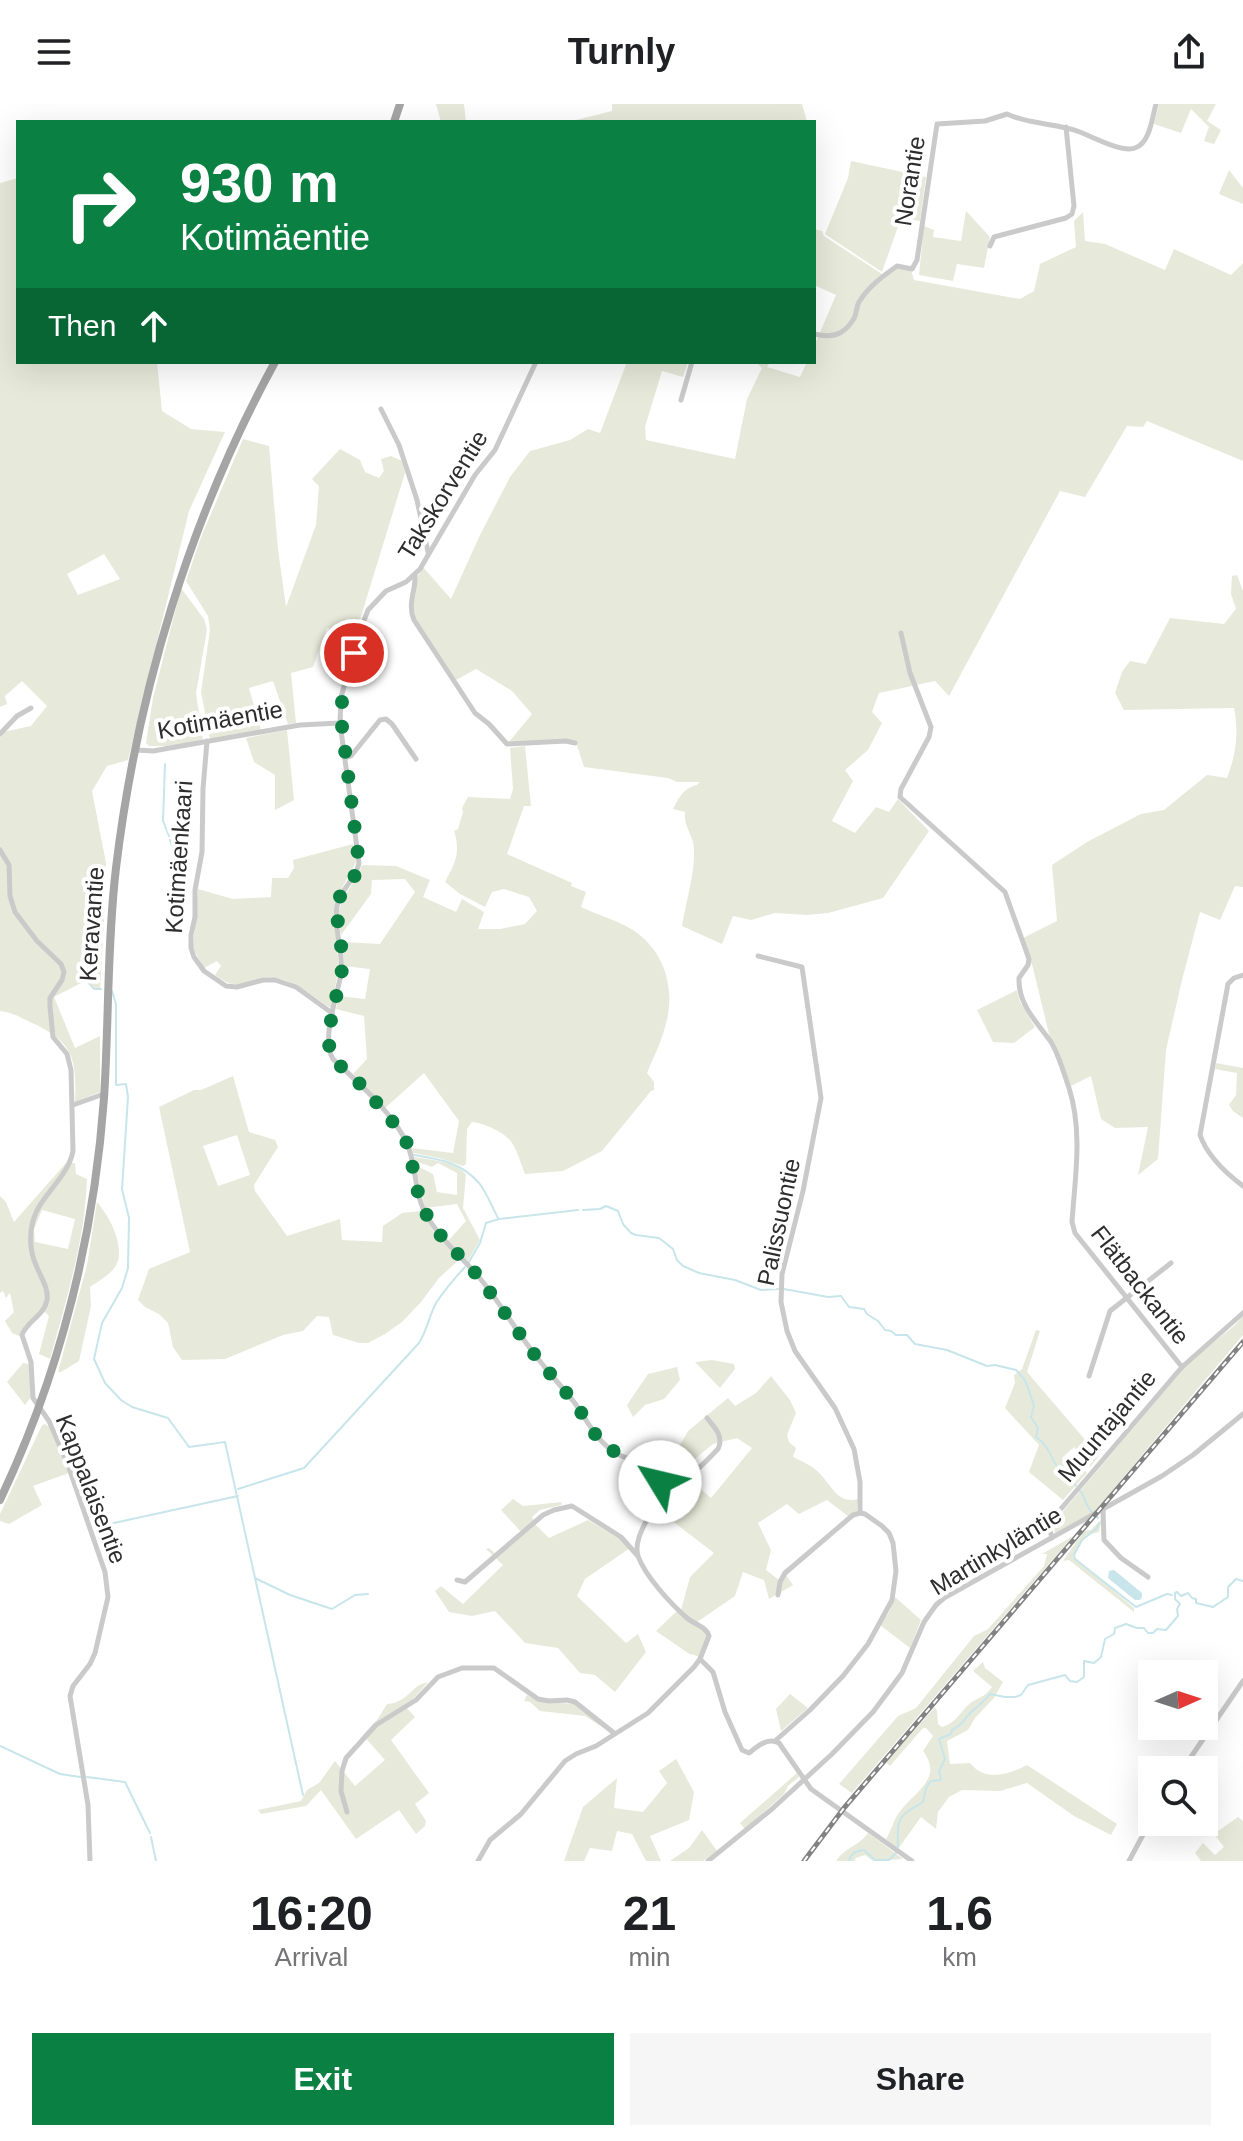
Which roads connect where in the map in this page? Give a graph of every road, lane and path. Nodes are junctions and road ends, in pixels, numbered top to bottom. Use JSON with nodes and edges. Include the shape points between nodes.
{"nodes":[{"id":1,"x":1156,"y":104,"type":"edge"},
{"id":2,"x":1066,"y":127,"type":"junction"},
{"id":3,"x":990,"y":246,"type":"dead end"},
{"id":4,"x":816,"y":334,"type":"edge"},
{"id":5,"x":274,"y":364,"type":"edge"},
{"id":6,"x":535,"y":364,"type":"edge"},
{"id":7,"x":691,"y":364,"type":"edge"},
{"id":8,"x":681,"y":400,"type":"dead end"},
{"id":9,"x":381,"y":409,"type":"dead end"},
{"id":10,"x":429,"y":553,"type":"junction"},
{"id":11,"x":415,"y":575,"type":"junction"},
{"id":12,"x":901,"y":633,"type":"dead end"},
{"id":13,"x":31,"y":708,"type":"dead end"},
{"id":14,"x":340,"y":723,"type":"junction"},
{"id":15,"x":0,"y":734,"type":"edge"},
{"id":16,"x":207,"y":741,"type":"junction"},
{"id":17,"x":575,"y":743,"type":"dead end"},
{"id":18,"x":135,"y":750,"type":"junction"},
{"id":19,"x":345,"y":758,"type":"junction"},
{"id":20,"x":416,"y":759,"type":"dead end"},
{"id":21,"x":0,"y":850,"type":"edge"},
{"id":22,"x":758,"y":956,"type":"dead end"},
{"id":23,"x":1243,"y":975,"type":"edge"},
{"id":24,"x":333,"y":1013,"type":"junction"},
{"id":25,"x":104,"y":1096,"type":"junction"},
{"id":26,"x":73,"y":1105,"type":"junction"},
{"id":27,"x":1243,"y":1186,"type":"edge"},
{"id":28,"x":1171,"y":1263,"type":"dead end"},
{"id":29,"x":1126,"y":1298,"type":"junction"},
{"id":30,"x":1243,"y":1313,"type":"edge"},
{"id":31,"x":1182,"y":1367,"type":"junction"},
{"id":32,"x":1089,"y":1376,"type":"dead end"},
{"id":33,"x":39,"y":1408,"type":"junction"},
{"id":34,"x":1243,"y":1414,"type":"edge"},
{"id":35,"x":707,"y":1418,"type":"dead end"},
{"id":36,"x":660,"y":1485,"type":"junction"},
{"id":37,"x":0,"y":1500,"type":"edge"},
{"id":38,"x":1103,"y":1510,"type":"junction"},
{"id":39,"x":860,"y":1513,"type":"junction"},
{"id":40,"x":1052,"y":1538,"type":"junction"},
{"id":41,"x":638,"y":1556,"type":"junction"},
{"id":42,"x":1148,"y":1577,"type":"dead end"},
{"id":43,"x":457,"y":1580,"type":"dead end"},
{"id":44,"x":778,"y":1595,"type":"dead end"},
{"id":45,"x":700,"y":1659,"type":"junction"},
{"id":46,"x":1243,"y":1681,"type":"edge"},
{"id":47,"x":614,"y":1733,"type":"junction"},
{"id":48,"x":775,"y":1741,"type":"junction"},
{"id":49,"x":1192,"y":1756,"type":"edge"},
{"id":50,"x":803,"y":1780,"type":"junction"},
{"id":51,"x":347,"y":1812,"type":"dead end"},
{"id":52,"x":1144,"y":1836,"type":"edge"},
{"id":53,"x":1133,"y":1859,"type":"edge"},
{"id":54,"x":90,"y":1861,"type":"edge"},
{"id":55,"x":478,"y":1861,"type":"edge"},
{"id":56,"x":708,"y":1861,"type":"edge"},
{"id":57,"x":912,"y":1861,"type":"edge"}],
"edges":[{"from":1,"to":2,"type":"street","name":"Norantie","via":[[1145,140],[1136,148],[1124,149]]},
{"from":2,"to":3,"type":"street","via":[[1072,214],[994,237]]},
{"from":2,"to":4,"type":"street","name":"Norantie","via":[[1007,114],[937,124],[912,269],[897,266],[878,280],[840,333]]},
{"from":5,"to":18,"type":"main road","name":"Keravantie","via":[[204,514],[166,629]]},
{"from":6,"to":10,"type":"street","name":"Takskorventie","via":[[495,450]]},
{"from":7,"to":8,"type":"street"},
{"from":9,"to":10,"type":"street","via":[[417,500]]},
{"from":10,"to":11,"type":"street","name":"Takskorventie"},
{"from":11,"to":14,"type":"street","name":"Takskorventie","via":[[386,591],[364,618],[341,697]]},
{"from":11,"to":17,"type":"street","via":[[410,602],[414,620],[475,713],[507,744]]},
{"from":12,"to":29,"type":"street","name":"Flätbackantie","via":[[931,727],[900,797],[1005,892],[1029,959],[1019,978],[1021,996],[1053,1045],[1075,1113],[1073,1228]]},
{"from":13,"to":15,"type":"street"},
{"from":14,"to":16,"type":"street","name":"Kotimäentie"},
{"from":14,"to":19,"type":"street"},
{"from":16,"to":18,"type":"street","name":"Kotimäentie"},
{"from":16,"to":24,"type":"street","name":"Kotimäenkaari","via":[[202,852],[191,935],[194,957],[226,986],[275,980],[296,987]]},
{"from":18,"to":25,"type":"main road","name":"Keravantie","via":[[112,902]]},
{"from":19,"to":20,"type":"street","via":[[386,719]]},
{"from":19,"to":24,"type":"street","via":[[359,863],[338,902],[342,970]]},
{"from":21,"to":26,"type":"street","name":"Kappalaisentie","via":[[9,865],[15,912],[64,972],[50,1007],[53,1037],[67,1054],[71,1070]]},
{"from":22,"to":39,"type":"street","name":"Palissuontie","via":[[802,967],[821,1098],[782,1274],[781,1302],[795,1351],[835,1408],[854,1449]]},
{"from":23,"to":27,"type":"street","via":[[1228,984],[1200,1135]]},
{"from":24,"to":36,"type":"street","via":[[329,1052],[400,1131],[420,1202],[433,1227],[479,1277],[597,1437],[616,1453],[655,1471]]},
{"from":25,"to":26,"type":"street"},
{"from":25,"to":33,"type":"main road","name":"Keravantie","via":[[81,1262]]},
{"from":26,"to":33,"type":"street","name":"Kappalaisentie","via":[[72,1157],[41,1202],[31,1227],[33,1258],[47,1296],[43,1310],[22,1335]]},
{"from":28,"to":29,"type":"street"},
{"from":29,"to":31,"type":"street","name":"Flätbackantie"},
{"from":29,"to":32,"type":"street","via":[[1110,1311]]},
{"from":30,"to":31,"type":"street","name":"Muuntajantie"},
{"from":31,"to":40,"type":"street","name":"Muuntajantie","via":[[1054,1517],[1049,1526]]},
{"from":33,"to":37,"type":"main road","name":"Keravantie"},
{"from":33,"to":54,"type":"street","name":"Kappalaisentie","via":[[79,1492],[108,1589],[95,1653],[70,1696],[88,1805]]},
{"from":34,"to":38,"type":"street","name":"Martinkyläntie","via":[[1193,1455]]},
{"from":35,"to":36,"type":"street","via":[[720,1436],[718,1449],[689,1477]]},
{"from":36,"to":41,"type":"street"},
{"from":38,"to":40,"type":"street","name":"Martinkyläntie"},
{"from":38,"to":42,"type":"street","via":[[1104,1540]]},
{"from":39,"to":44,"type":"street","via":[[792,1566]]},
{"from":39,"to":48,"type":"street","via":[[882,1526],[893,1543],[892,1600],[843,1676]]},
{"from":40,"to":50,"type":"street","name":"Martinkyläntie","via":[[936,1605],[891,1689]]},
{"from":41,"to":43,"type":"street","via":[[621,1537],[572,1506],[543,1515],[465,1582]]},
{"from":41,"to":45,"type":"street","via":[[680,1611],[709,1633]]},
{"from":45,"to":47,"type":"street","via":[[648,1713]]},
{"from":45,"to":48,"type":"street","via":[[713,1672],[742,1750],[749,1753]]},
{"from":46,"to":49,"type":"street"},
{"from":47,"to":51,"type":"street","via":[[575,1702],[538,1699],[494,1668],[453,1670],[376,1725],[346,1758],[341,1791]]},
{"from":47,"to":55,"type":"street","via":[[565,1761],[521,1814],[490,1840]]},
{"from":48,"to":50,"type":"street"},
{"from":50,"to":56,"type":"street","name":"Martinkyläntie"},
{"from":50,"to":57,"type":"street"},
{"from":52,"to":53,"type":"street"}]}
